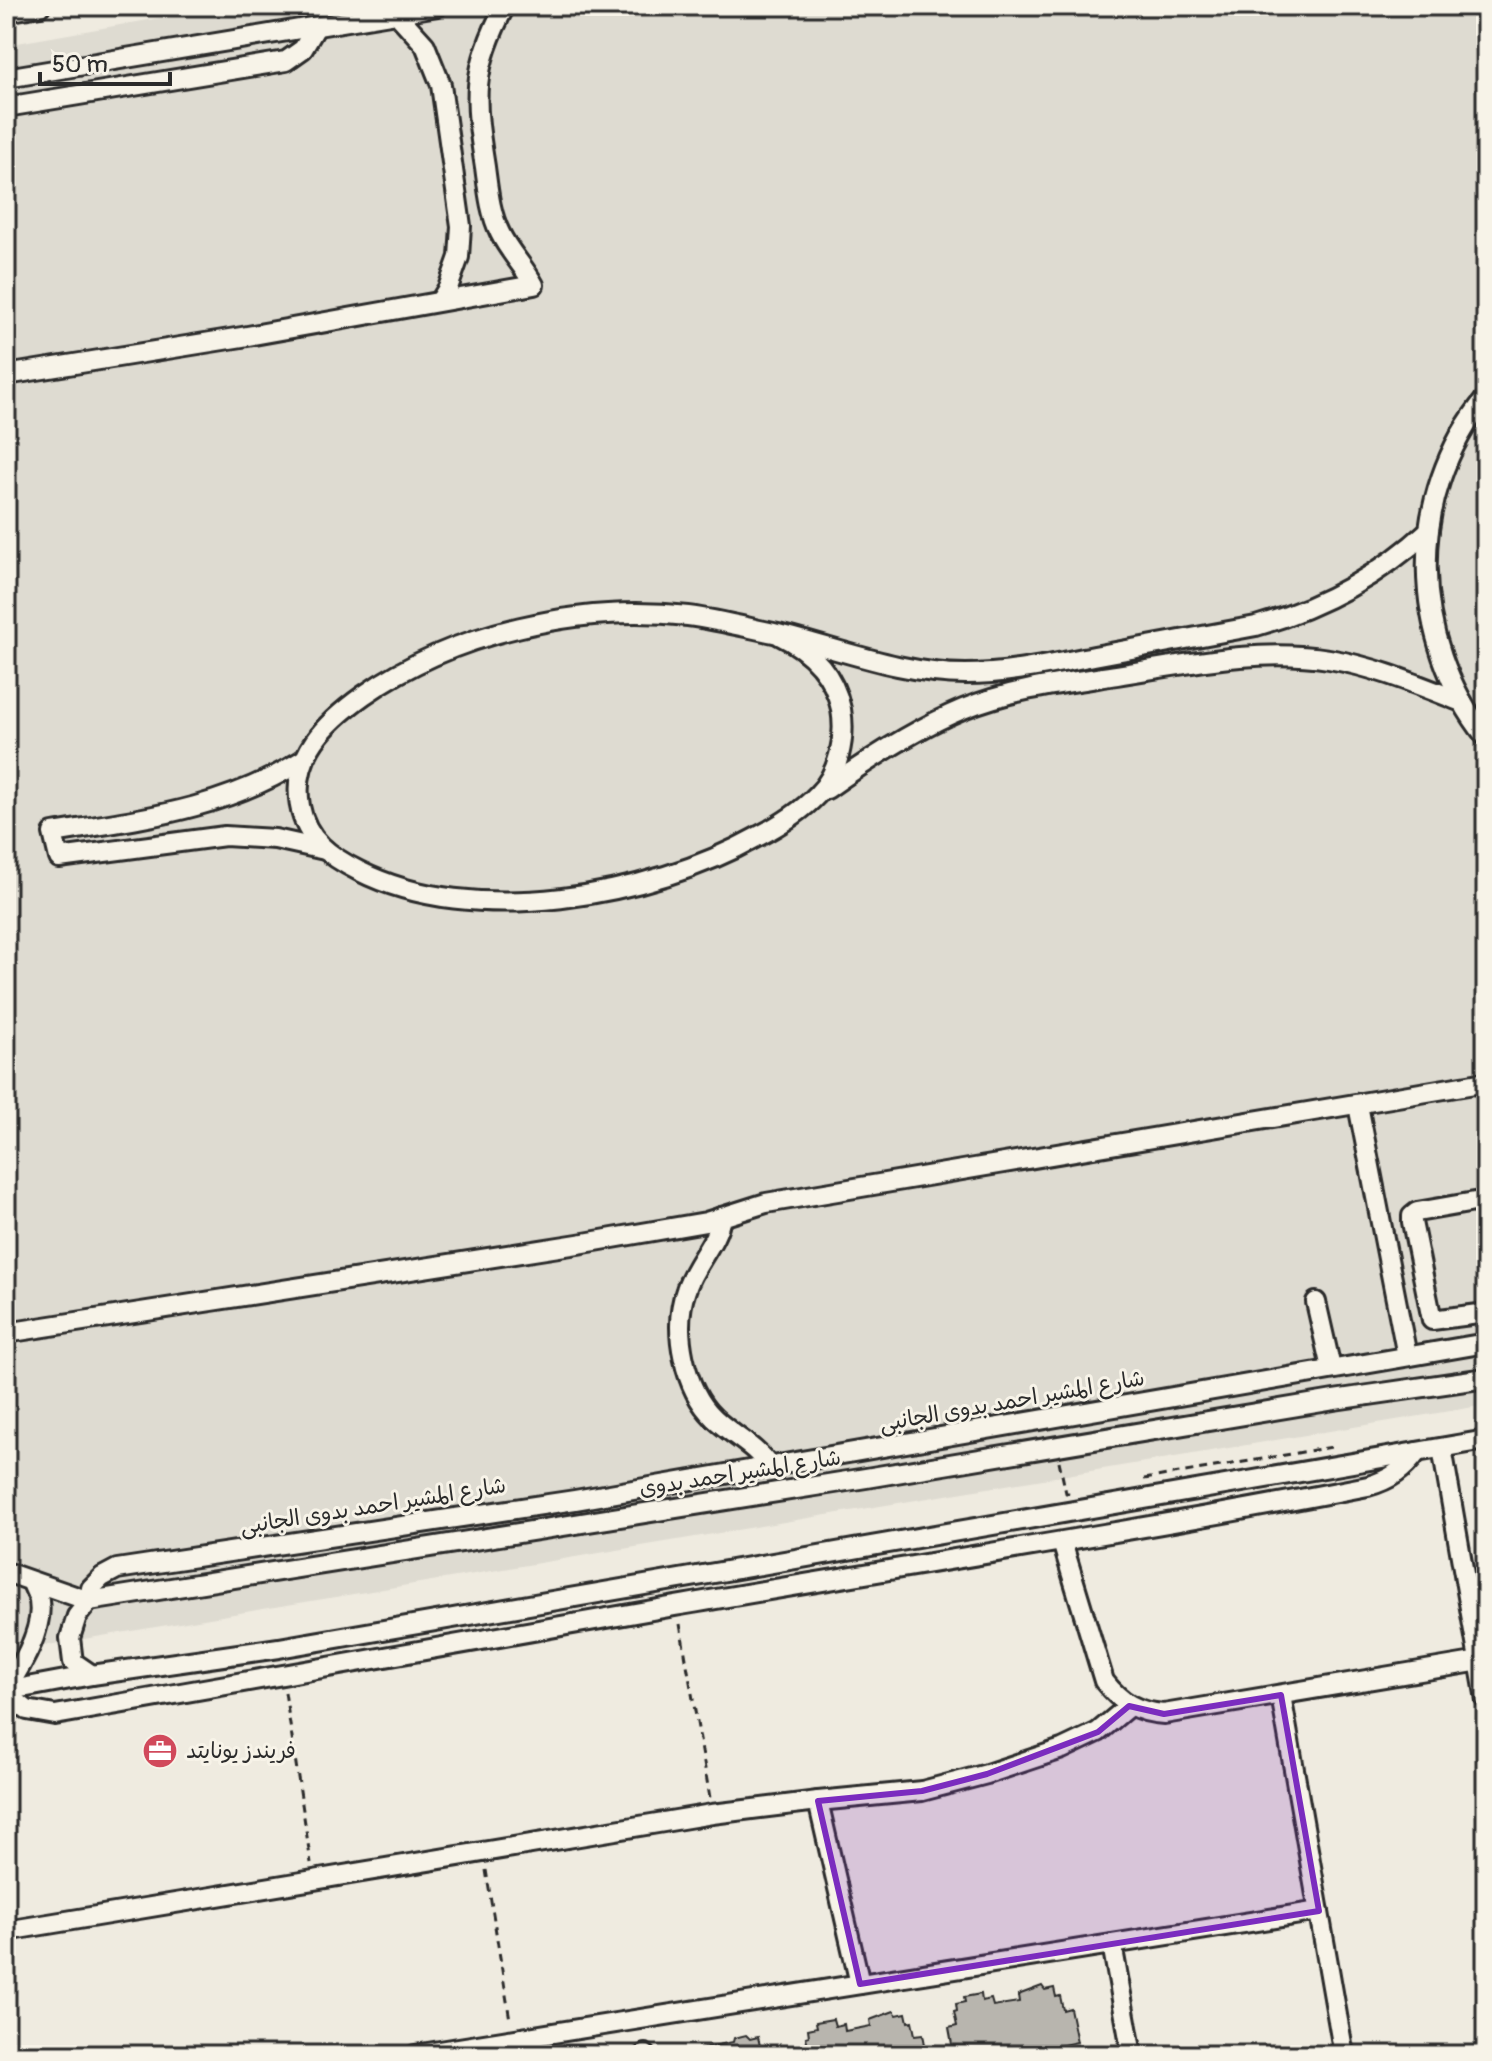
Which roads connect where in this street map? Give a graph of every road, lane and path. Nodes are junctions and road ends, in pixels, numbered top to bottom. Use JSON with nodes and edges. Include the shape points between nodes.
{"nodes":[{"id":1,"x":40,"y":6,"type":"edge"},
{"id":2,"x":438,"y":6,"type":"edge"},
{"id":3,"x":505,"y":6,"type":"edge"},
{"id":4,"x":6,"y":12,"type":"edge"},
{"id":5,"x":396,"y":13,"type":"junction"},
{"id":6,"x":316,"y":27,"type":"junction"},
{"id":7,"x":6,"y":78,"type":"edge"},
{"id":8,"x":6,"y":107,"type":"edge"},
{"id":9,"x":490,"y":204,"type":"junction"},
{"id":10,"x":460,"y":210,"type":"junction"},
{"id":11,"x":440,"y":301,"type":"junction"},
{"id":12,"x":6,"y":375,"type":"edge"},
{"id":13,"x":1486,"y":398,"type":"edge"},
{"id":14,"x":1429,"y":530,"type":"junction"},
{"id":15,"x":779,"y":635,"type":"junction"},
{"id":16,"x":1462,"y":702,"type":"junction"},
{"id":17,"x":1486,"y":737,"type":"edge"},
{"id":18,"x":303,"y":760,"type":"junction"},
{"id":19,"x":818,"y":795,"type":"junction"},
{"id":20,"x":161,"y":815,"type":"junction"},
{"id":21,"x":168,"y":843,"type":"junction"},
{"id":22,"x":325,"y":850,"type":"junction"},
{"id":23,"x":1486,"y":1082,"type":"edge"},
{"id":24,"x":1358,"y":1105,"type":"junction"},
{"id":25,"x":1486,"y":1200,"type":"edge"},
{"id":26,"x":721,"y":1217,"type":"junction"},
{"id":27,"x":1316,"y":1302,"type":"dead end"},
{"id":28,"x":1486,"y":1313,"type":"edge"},
{"id":29,"x":6,"y":1333,"type":"edge"},
{"id":30,"x":1486,"y":1343,"type":"edge"},
{"id":31,"x":1407,"y":1356,"type":"junction"},
{"id":32,"x":1331,"y":1368,"type":"junction"},
{"id":33,"x":1486,"y":1378,"type":"edge"},
{"id":34,"x":1486,"y":1440,"type":"edge"},
{"id":35,"x":1055,"y":1446,"type":"junction"},
{"id":36,"x":1442,"y":1448,"type":"junction"},
{"id":37,"x":862,"y":1452,"type":"junction"},
{"id":38,"x":1417,"y":1452,"type":"junction"},
{"id":39,"x":770,"y":1467,"type":"junction"},
{"id":40,"x":866,"y":1478,"type":"junction"},
{"id":41,"x":1231,"y":1482,"type":"junction"},
{"id":42,"x":1066,"y":1493,"type":"dead end"},
{"id":43,"x":1236,"y":1512,"type":"junction"},
{"id":44,"x":1062,"y":1542,"type":"junction"},
{"id":45,"x":6,"y":1572,"type":"edge"},
{"id":46,"x":32,"y":1583,"type":"junction"},
{"id":47,"x":89,"y":1601,"type":"junction"},
{"id":48,"x":677,"y":1606,"type":"junction"},
{"id":49,"x":1480,"y":1661,"type":"junction"},
{"id":50,"x":92,"y":1675,"type":"junction"},
{"id":51,"x":283,"y":1676,"type":"junction"},
{"id":52,"x":6,"y":1691,"type":"edge"},
{"id":53,"x":1281,"y":1695,"type":"junction"},
{"id":54,"x":1486,"y":1700,"type":"edge"},
{"id":55,"x":1129,"y":1706,"type":"junction"},
{"id":56,"x":818,"y":1801,"type":"junction"},
{"id":57,"x":712,"y":1814,"type":"junction"},
{"id":58,"x":483,"y":1851,"type":"junction"},
{"id":59,"x":313,"y":1878,"type":"junction"},
{"id":60,"x":1319,"y":1911,"type":"junction"},
{"id":61,"x":6,"y":1931,"type":"edge"},
{"id":62,"x":1112,"y":1944,"type":"junction"},
{"id":63,"x":860,"y":1984,"type":"junction"},
{"id":64,"x":513,"y":2040,"type":"junction"},
{"id":65,"x":415,"y":2055,"type":"edge"},
{"id":66,"x":1132,"y":2055,"type":"edge"},
{"id":67,"x":1344,"y":2055,"type":"edge"}],
"edges":[{"from":1,"to":4,"type":"street"},
{"from":2,"to":5,"type":"street"},
{"from":3,"to":9,"type":"street","via":[[488,37],[477,80],[476,110]]},
{"from":5,"to":6,"type":"street"},
{"from":5,"to":10,"type":"street","via":[[425,45],[437,72]]},
{"from":6,"to":7,"type":"street"},
{"from":6,"to":8,"type":"street","via":[[303,49],[286,61]]},
{"from":9,"to":10,"type":"street"},
{"from":9,"to":11,"type":"street","via":[[505,243],[534,285]]},
{"from":10,"to":11,"type":"street","via":[[459,257]]},
{"from":11,"to":12,"type":"street"},
{"from":13,"to":14,"type":"street","via":[[1452,452]]},
{"from":14,"to":15,"type":"street","via":[[1361,582],[1284,618],[1009,672],[913,669]]},
{"from":14,"to":16,"type":"street","via":[[1426,581],[1431,619]]},
{"from":15,"to":18,"type":"street","via":[[692,616],[632,613],[508,631],[427,659],[380,684],[318,734]]},
{"from":15,"to":19,"type":"street","via":[[818,662],[840,705],[840,752]]},
{"from":16,"to":17,"type":"street"},
{"from":16,"to":19,"type":"street","via":[[1384,672],[1329,659],[1218,659],[984,701],[892,746]]},
{"from":18,"to":20,"type":"street","via":[[235,795]]},
{"from":18,"to":22,"type":"street","via":[[298,788],[302,816]]},
{"from":19,"to":22,"type":"street","via":[[767,832],[705,863],[637,885],[572,897],[509,901],[431,895],[365,874]]},
{"from":20,"to":21,"type":"street"},
{"from":20,"to":21,"type":"street","via":[[53,833],[59,858]]},
{"from":21,"to":22,"type":"street","via":[[250,836]]},
{"from":23,"to":24,"type":"street"},
{"from":24,"to":26,"type":"street","via":[[766,1203]]},
{"from":24,"to":31,"type":"street"},
{"from":25,"to":28,"type":"street","via":[[1417,1212],[1412,1222],[1432,1320]]},
{"from":26,"to":29,"type":"street","via":[[563,1247]]},
{"from":26,"to":39,"type":"street","via":[[683,1299],[684,1350],[694,1388],[707,1411]]},
{"from":27,"to":32,"type":"street"},
{"from":30,"to":31,"type":"street","name":"شارع المشير احمد بدوى الجانبى"},
{"from":31,"to":32,"type":"street","name":"شارع المشير احمد بدوى الجانبى"},
{"from":32,"to":37,"type":"street","name":"شارع المشير احمد بدوى الجانبى"},
{"from":33,"to":35,"type":"street","name":"شارع المشير احمد بدوى"},
{"from":34,"to":36,"type":"street"},
{"from":35,"to":40,"type":"street","name":"شارع المشير احمد بدوى"},
{"from":35,"to":42,"type":"path"},
{"from":36,"to":38,"type":"street"},
{"from":36,"to":49,"type":"street"},
{"from":37,"to":39,"type":"street","name":"شارع المشير احمد بدوى الجانبى"},
{"from":37,"to":40,"type":"street"},
{"from":38,"to":41,"type":"street"},
{"from":38,"to":43,"type":"street","via":[[1401,1471],[1380,1483]]},
{"from":39,"to":47,"type":"street","name":"شارع المشير احمد بدوى الجانبى","via":[[117,1569],[91,1588]]},
{"from":40,"to":47,"type":"street","name":"شارع المشير احمد بدوى"},
{"from":41,"to":43,"type":"street"},
{"from":41,"to":50,"type":"street","via":[[295,1645]]},
{"from":43,"to":44,"type":"street"},
{"from":44,"to":48,"type":"street"},
{"from":44,"to":55,"type":"street","via":[[1104,1681]]},
{"from":45,"to":46,"type":"street","name":"شارع المشير احمد بدوى"},
{"from":46,"to":47,"type":"street","name":"شارع المشير احمد بدوى"},
{"from":46,"to":52,"type":"street","via":[[39,1602],[34,1636]]},
{"from":47,"to":50,"type":"street","name":"شارع المشير احمد بدوى الجانبى","via":[[70,1638],[73,1662]]},
{"from":48,"to":51,"type":"street"},
{"from":48,"to":57,"type":"path"},
{"from":49,"to":53,"type":"street"},
{"from":49,"to":54,"type":"street"},
{"from":50,"to":52,"type":"street"},
{"from":51,"to":52,"type":"street","via":[[55,1715],[27,1710]]},
{"from":51,"to":59,"type":"path"},
{"from":53,"to":55,"type":"street","via":[[1164,1714]]},
{"from":53,"to":60,"type":"street"},
{"from":55,"to":56,"type":"street","via":[[1098,1732],[987,1774],[922,1791]]},
{"from":56,"to":57,"type":"street"},
{"from":56,"to":63,"type":"street"},
{"from":57,"to":58,"type":"street"},
{"from":58,"to":59,"type":"street"},
{"from":58,"to":64,"type":"path"},
{"from":59,"to":61,"type":"street"},
{"from":60,"to":62,"type":"street"},
{"from":60,"to":67,"type":"street"},
{"from":62,"to":63,"type":"street"},
{"from":62,"to":66,"type":"street"},
{"from":63,"to":64,"type":"street"},
{"from":64,"to":65,"type":"street"}]}
